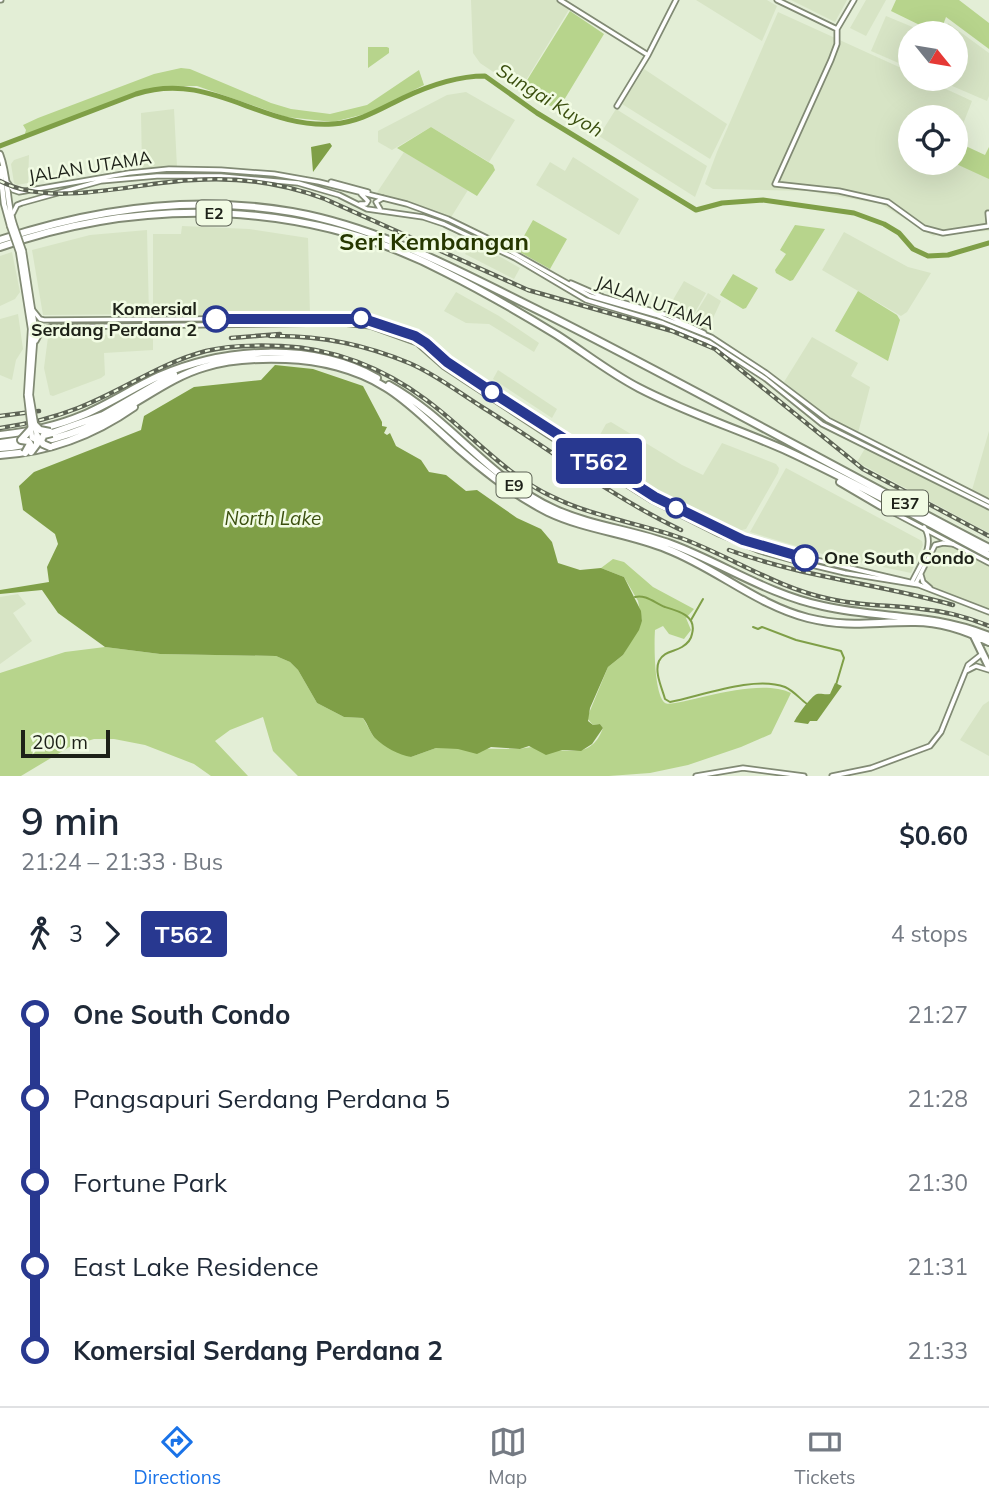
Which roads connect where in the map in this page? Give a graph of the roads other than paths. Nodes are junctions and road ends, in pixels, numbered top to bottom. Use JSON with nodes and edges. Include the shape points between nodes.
{"nodes":[{"id":1,"x":561,"y":0,"type":"edge"},
{"id":2,"x":676,"y":0,"type":"edge"},
{"id":3,"x":777,"y":0,"type":"edge"},
{"id":4,"x":854,"y":0,"type":"edge"},
{"id":5,"x":837,"y":30,"type":"junction"},
{"id":6,"x":648,"y":55,"type":"junction"},
{"id":7,"x":617,"y":106,"type":"dead end"},
{"id":8,"x":0,"y":155,"type":"edge"},
{"id":9,"x":0,"y":168,"type":"edge"},
{"id":10,"x":6,"y":178,"type":"junction"},
{"id":11,"x":319,"y":182,"type":"junction"},
{"id":12,"x":31,"y":190,"type":"junction"},
{"id":13,"x":356,"y":191,"type":"junction"},
{"id":14,"x":383,"y":198,"type":"junction"},
{"id":15,"x":29,"y":200,"type":"junction"},
{"id":16,"x":358,"y":204,"type":"junction"},
{"id":17,"x":389,"y":212,"type":"junction"},
{"id":18,"x":988,"y":213,"type":"edge"},
{"id":19,"x":12,"y":218,"type":"junction"},
{"id":20,"x":987,"y":225,"type":"edge"},
{"id":21,"x":12,"y":226,"type":"junction"},
{"id":22,"x":0,"y":240,"type":"edge"},
{"id":23,"x":0,"y":247,"type":"edge"},
{"id":24,"x":21,"y":251,"type":"junction"},
{"id":25,"x":32,"y":308,"type":"junction"},
{"id":26,"x":114,"y":320,"type":"junction"},
{"id":27,"x":151,"y":320,"type":"junction"},
{"id":28,"x":92,"y":324,"type":"junction"},
{"id":29,"x":121,"y":326,"type":"junction"},
{"id":30,"x":155,"y":326,"type":"junction"},
{"id":31,"x":34,"y":347,"type":"junction"},
{"id":32,"x":181,"y":368,"type":"junction"},
{"id":33,"x":662,"y":374,"type":"joint"},
{"id":34,"x":638,"y":387,"type":"joint"},
{"id":35,"x":29,"y":395,"type":"junction"},
{"id":36,"x":145,"y":396,"type":"junction"},
{"id":37,"x":33,"y":427,"type":"junction"},
{"id":38,"x":52,"y":433,"type":"junction"},
{"id":39,"x":0,"y":435,"type":"edge"},
{"id":40,"x":37,"y":436,"type":"joint"},
{"id":41,"x":21,"y":440,"type":"junction"},
{"id":42,"x":0,"y":443,"type":"edge"},
{"id":43,"x":568,"y":444,"type":"junction"},
{"id":44,"x":50,"y":447,"type":"junction"},
{"id":45,"x":0,"y":448,"type":"edge"},
{"id":46,"x":28,"y":453,"type":"junction"},
{"id":47,"x":0,"y":455,"type":"edge"},
{"id":48,"x":832,"y":473,"type":"junction"},
{"id":49,"x":989,"y":504,"type":"edge"},
{"id":50,"x":881,"y":506,"type":"joint"},
{"id":51,"x":924,"y":527,"type":"junction"},
{"id":52,"x":953,"y":544,"type":"junction"},
{"id":53,"x":988,"y":546,"type":"edge"},
{"id":54,"x":989,"y":555,"type":"edge"},
{"id":55,"x":989,"y":564,"type":"edge"},
{"id":56,"x":845,"y":570,"type":"junction"},
{"id":57,"x":919,"y":572,"type":"junction"},
{"id":58,"x":903,"y":579,"type":"junction"},
{"id":59,"x":915,"y":584,"type":"junction"},
{"id":60,"x":931,"y":590,"type":"junction"},
{"id":61,"x":989,"y":612,"type":"edge"},
{"id":62,"x":973,"y":635,"type":"junction"},
{"id":63,"x":989,"y":636,"type":"edge"},
{"id":64,"x":989,"y":642,"type":"edge"},
{"id":65,"x":986,"y":653,"type":"edge"},
{"id":66,"x":976,"y":659,"type":"junction"},
{"id":67,"x":988,"y":666,"type":"edge"},
{"id":68,"x":965,"y":672,"type":"junction"},
{"id":69,"x":696,"y":776,"type":"edge"},
{"id":70,"x":804,"y":776,"type":"edge"},
{"id":71,"x":832,"y":776,"type":"edge"}],
"edges":[{"from":1,"to":6,"type":"street"},
{"from":2,"to":6,"type":"street"},
{"from":3,"to":5,"type":"street"},
{"from":4,"to":5,"type":"street"},
{"from":5,"to":20,"type":"street","via":[[837,44],[775,184],[888,202],[924,228],[943,233]]},
{"from":6,"to":7,"type":"street"},
{"from":8,"to":10,"type":"main road"},
{"from":9,"to":21,"type":"main road"},
{"from":10,"to":12,"type":"street","name":"JALAN UTAMA","via":[[13,190]]},
{"from":10,"to":19,"type":"main road"},
{"from":11,"to":12,"type":"street","name":"JALAN UTAMA","via":[[248,171],[169,169]]},
{"from":11,"to":13,"type":"street","name":"JALAN UTAMA"},
{"from":11,"to":14,"type":"street"},
{"from":12,"to":15,"type":"street","via":[[23,195]]},
{"from":13,"to":14,"type":"street","name":"JALAN UTAMA"},
{"from":13,"to":16,"type":"street","via":[[368,201]]},
{"from":14,"to":17,"type":"street","via":[[376,205]]},
{"from":14,"to":49,"type":"street","name":"JALAN UTAMA","via":[[448,219],[590,296],[705,334],[828,420]]},
{"from":15,"to":16,"type":"street","name":"JALAN UTAMA","via":[[101,181],[179,175],[298,183]]},
{"from":15,"to":19,"type":"street","name":"JALAN UTAMA","via":[[17,205]]},
{"from":16,"to":17,"type":"street","name":"JALAN UTAMA"},
{"from":17,"to":49,"type":"street","name":"JALAN UTAMA","via":[[444,224],[515,258],[586,300],[703,338],[766,379],[822,424]]},
{"from":18,"to":20,"type":"street"},
{"from":19,"to":21,"type":"main road"},
{"from":21,"to":24,"type":"main road","bridge":true},
{"from":22,"to":33,"type":"highway","number":"E2","via":[[58,222],[142,208],[234,206],[293,212],[346,224],[432,257]]},
{"from":23,"to":34,"type":"highway","number":"E2","via":[[87,222],[155,214],[243,214],[316,224],[381,244],[444,271]]},
{"from":24,"to":25,"type":"main road"},
{"from":24,"to":35,"type":"main road","via":[[31,328]]},
{"from":25,"to":28,"type":"street","via":[[44,320],[85,319]]},
{"from":25,"to":31,"type":"main road"},
{"from":26,"to":27,"type":"street"},
{"from":26,"to":28,"type":"street"},
{"from":26,"to":29,"type":"street"},
{"from":27,"to":30,"type":"street"},
{"from":27,"to":43,"type":"street","via":[[370,320],[420,338],[447,362]]},
{"from":28,"to":29,"type":"street"},
{"from":28,"to":31,"type":"street","via":[[44,328]]},
{"from":29,"to":30,"type":"street"},
{"from":30,"to":43,"type":"street","via":[[370,326],[417,342],[443,366]]},
{"from":31,"to":35,"type":"main road"},
{"from":32,"to":38,"type":"highway","via":[[113,410]]},
{"from":32,"to":39,"type":"highway","number":"E9","via":[[75,418]]},
{"from":32,"to":63,"type":"highway","number":"E9","via":[[231,356],[270,353],[347,366],[402,392],[494,471],[558,511],[671,544],[811,603],[933,619]]},
{"from":33,"to":53,"type":"highway","number":"E37"},
{"from":34,"to":48,"type":"highway","number":"E37"},
{"from":35,"to":37,"type":"main road","bridge":true},
{"from":36,"to":44,"type":"highway","via":[[92,431]]},
{"from":36,"to":45,"type":"highway","number":"E9","via":[[72,433]]},
{"from":36,"to":62,"type":"highway","number":"E9","via":[[183,375],[231,361],[285,359],[332,366],[387,388],[494,478],[570,522],[667,548],[792,613],[854,625],[922,622]]},
{"from":37,"to":38,"type":"highway","bridge":true},
{"from":37,"to":40,"type":"main road","bridge":true,"via":[[33,439]]},
{"from":37,"to":41,"type":"highway","bridge":true},
{"from":38,"to":44,"type":"highway","bridge":true,"via":[[41,440]]},
{"from":40,"to":46,"type":"highway","bridge":true,"via":[[36,446]]},
{"from":41,"to":42,"type":"highway"},
{"from":41,"to":46,"type":"highway","bridge":true,"via":[[30,444]]},
{"from":43,"to":56,"type":"street","via":[[659,505],[732,540],[777,556]]},
{"from":44,"to":46,"type":"highway","bridge":true},
{"from":46,"to":47,"type":"highway"},
{"from":48,"to":50,"type":"highway"},
{"from":48,"to":54,"type":"highway","number":"E37"},
{"from":50,"to":51,"type":"street"},
{"from":51,"to":52,"type":"street"},
{"from":51,"to":57,"type":"street","via":[[929,544]]},
{"from":52,"to":55,"type":"street"},
{"from":52,"to":57,"type":"street","via":[[935,545]]},
{"from":56,"to":58,"type":"street"},
{"from":56,"to":59,"type":"street"},
{"from":57,"to":58,"type":"street"},
{"from":57,"to":59,"type":"street"},
{"from":57,"to":60,"type":"street"},
{"from":58,"to":59,"type":"street"},
{"from":59,"to":60,"type":"street"},
{"from":60,"to":61,"type":"street"},
{"from":62,"to":64,"type":"highway","number":"E9"},
{"from":62,"to":65,"type":"highway"},
{"from":65,"to":66,"type":"street"},
{"from":65,"to":67,"type":"highway"},
{"from":66,"to":67,"type":"street"},
{"from":66,"to":68,"type":"street"},
{"from":67,"to":68,"type":"street"},
{"from":68,"to":71,"type":"street","via":[[941,732],[930,746],[871,768]]},
{"from":69,"to":70,"type":"street","via":[[743,768]]}]}
